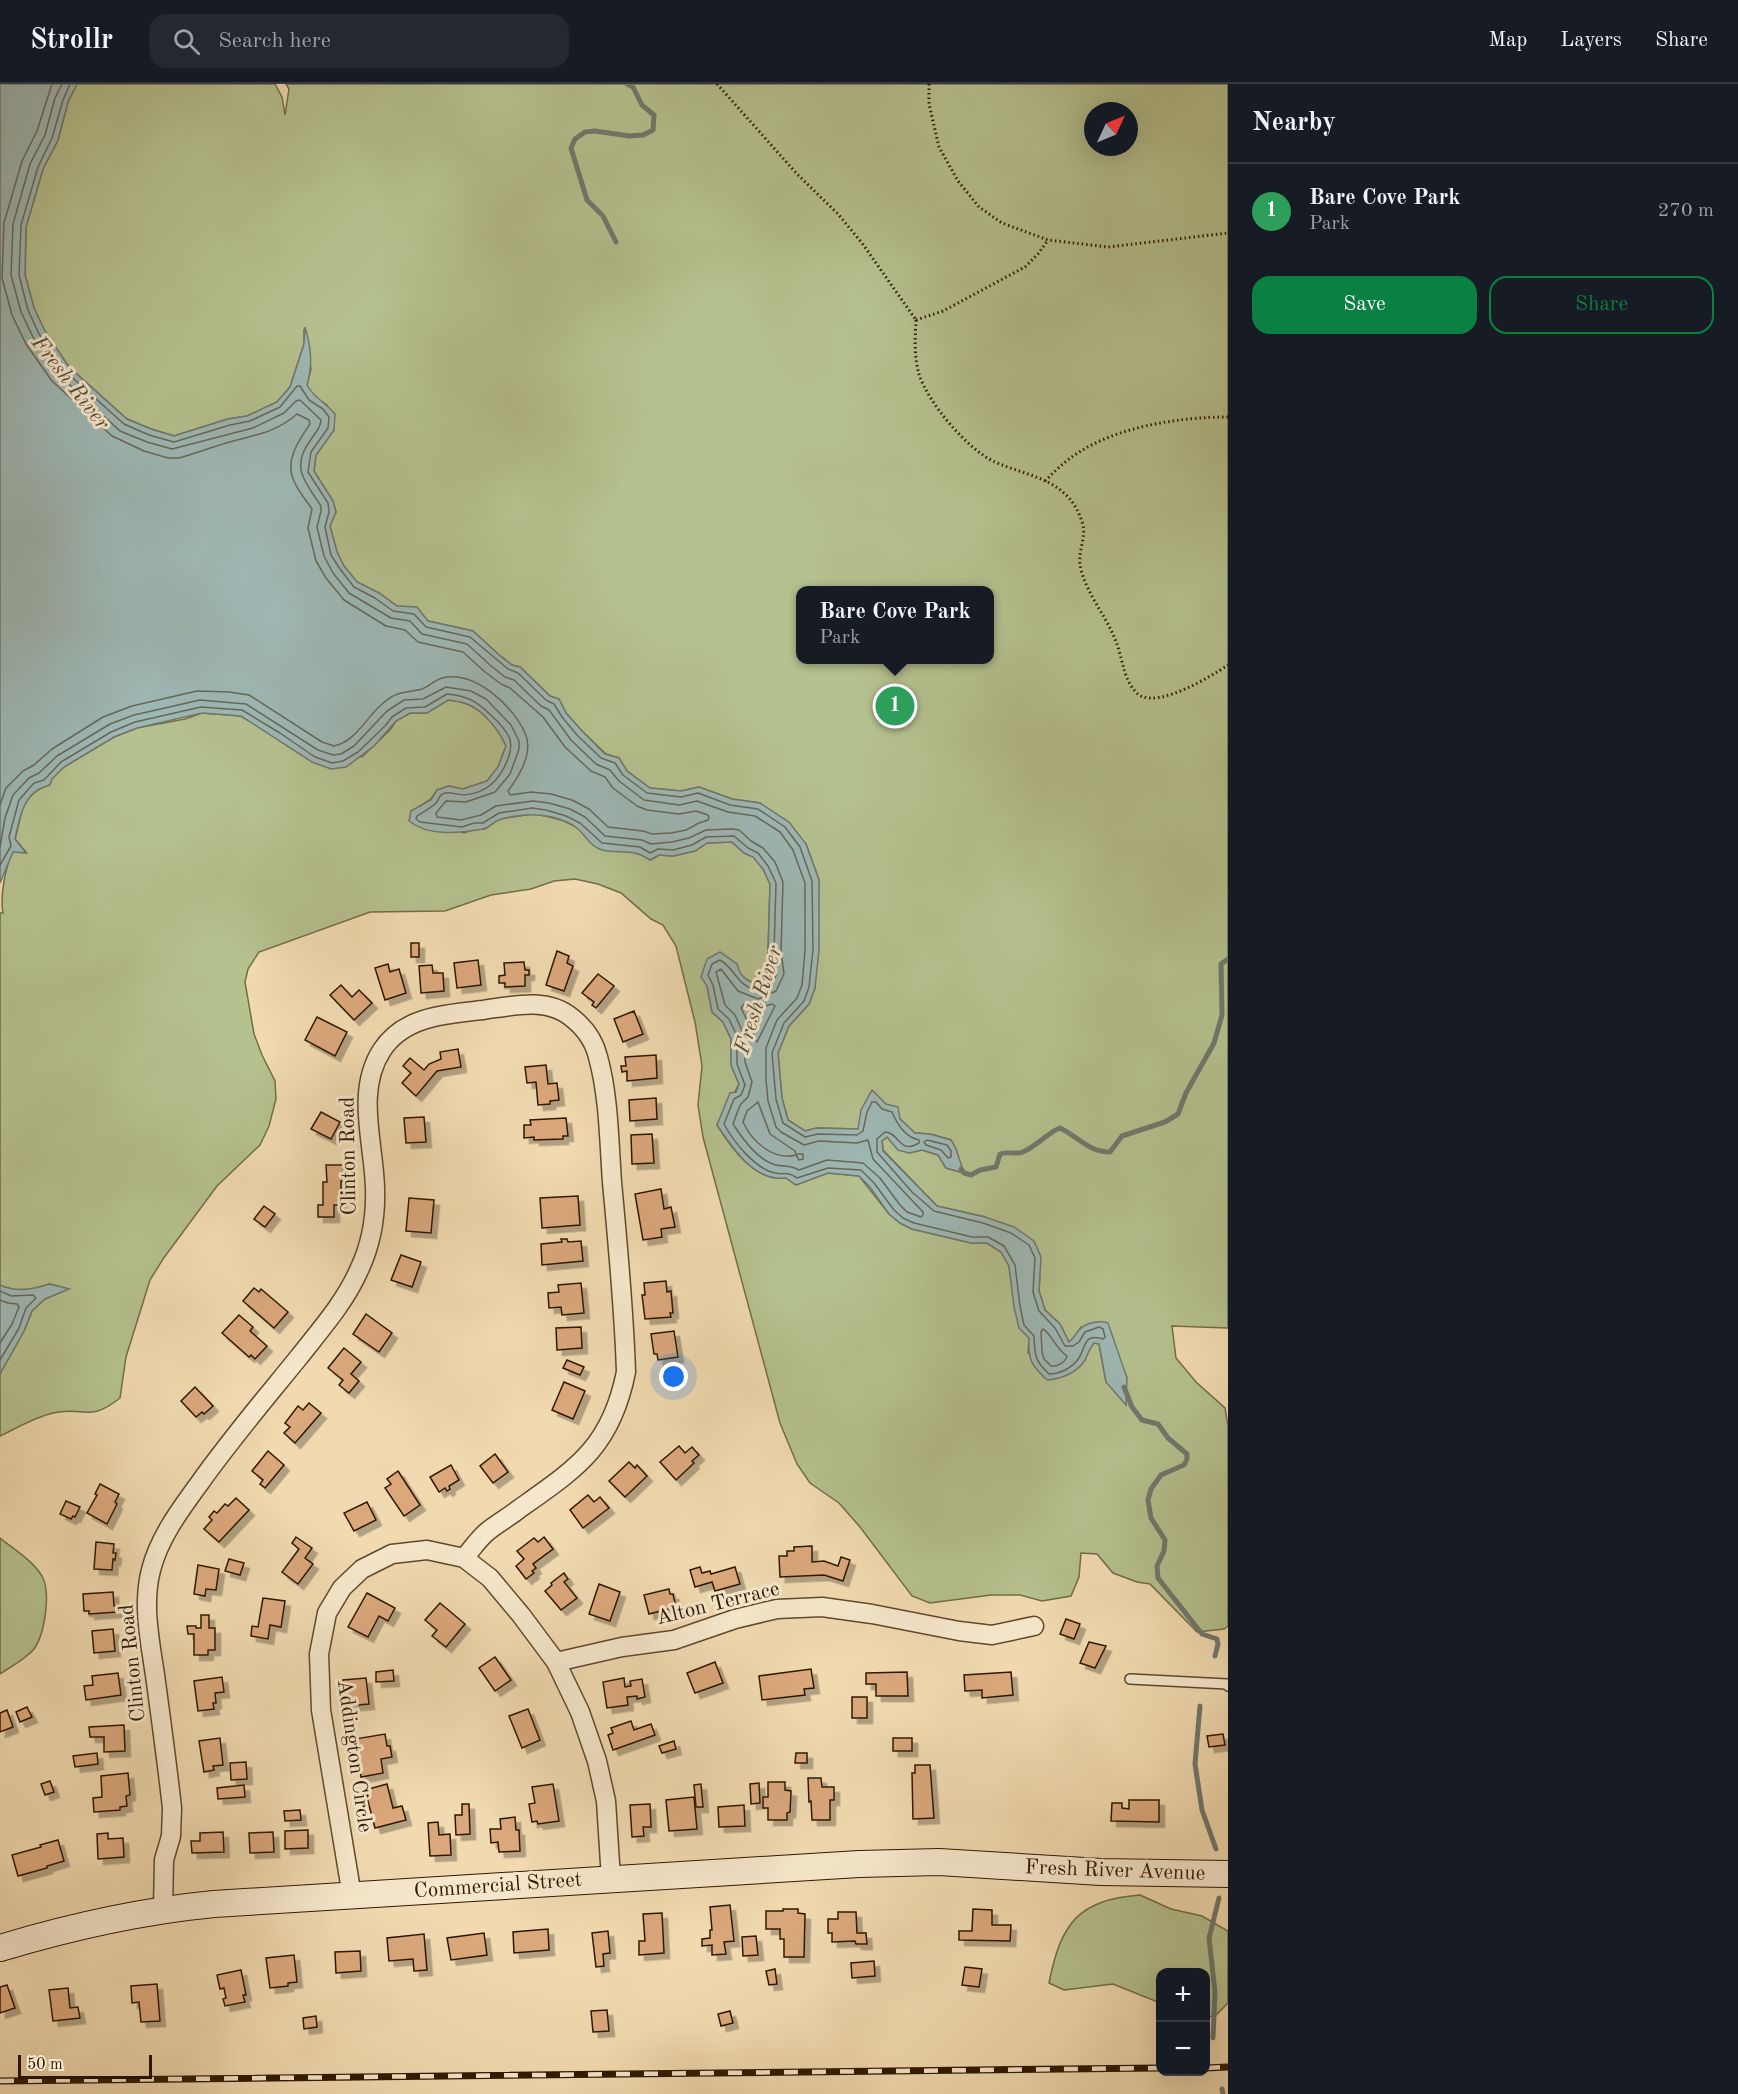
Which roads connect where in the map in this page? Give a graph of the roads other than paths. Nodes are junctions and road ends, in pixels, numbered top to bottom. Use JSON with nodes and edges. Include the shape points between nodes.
{"nodes":[{"id":1,"x":464,"y":1558,"type":"junction"},
{"id":2,"x":1034,"y":1626,"type":"dead end"},
{"id":3,"x":556,"y":1662,"type":"junction"},
{"id":4,"x":1130,"y":1679,"type":"dead end"},
{"id":5,"x":1228,"y":1686,"type":"edge"},
{"id":6,"x":1002,"y":1867,"type":"joint"},
{"id":7,"x":1228,"y":1874,"type":"edge"},
{"id":8,"x":611,"y":1879,"type":"junction"},
{"id":9,"x":352,"y":1896,"type":"junction"},
{"id":10,"x":163,"y":1909,"type":"junction"},
{"id":11,"x":0,"y":1948,"type":"edge"}],
"edges":[{"from":1,"to":3,"type":"street","name":"Addington Circle","via":[[490,1578]]},
{"from":1,"to":9,"type":"street","name":"Addington Circle","via":[[427,1550],[392,1554],[362,1569],[342,1588],[327,1613],[319,1654],[321,1710]]},
{"from":1,"to":10,"type":"street","name":"Clinton Road","via":[[487,1531],[557,1482],[597,1446],[611,1422],[626,1372],[606,1100],[598,1054],[586,1029],[551,1005],[524,1004],[433,1016],[411,1024],[383,1048],[370,1084],[368,1113],[375,1188],[373,1224],[353,1284],[217,1459],[178,1513],[160,1547],[151,1570],[147,1618],[172,1808],[171,1836],[164,1860]]},
{"from":2,"to":3,"type":"street","name":"Alton Terrace","via":[[992,1635],[822,1607],[777,1608],[674,1640]]},
{"from":3,"to":8,"type":"street","name":"Addington Circle","via":[[580,1712],[597,1761],[606,1801]]},
{"from":4,"to":5,"type":"lane"},
{"from":6,"to":7,"type":"main road","name":"Fresh River Avenue"},
{"from":6,"to":8,"type":"main road","name":"Commercial Street","via":[[939,1862],[859,1863]]},
{"from":8,"to":9,"type":"main road","name":"Commercial Street"},
{"from":9,"to":10,"type":"main road","name":"Commercial Street"},
{"from":10,"to":11,"type":"main road","name":"Commercial Street"}]}
